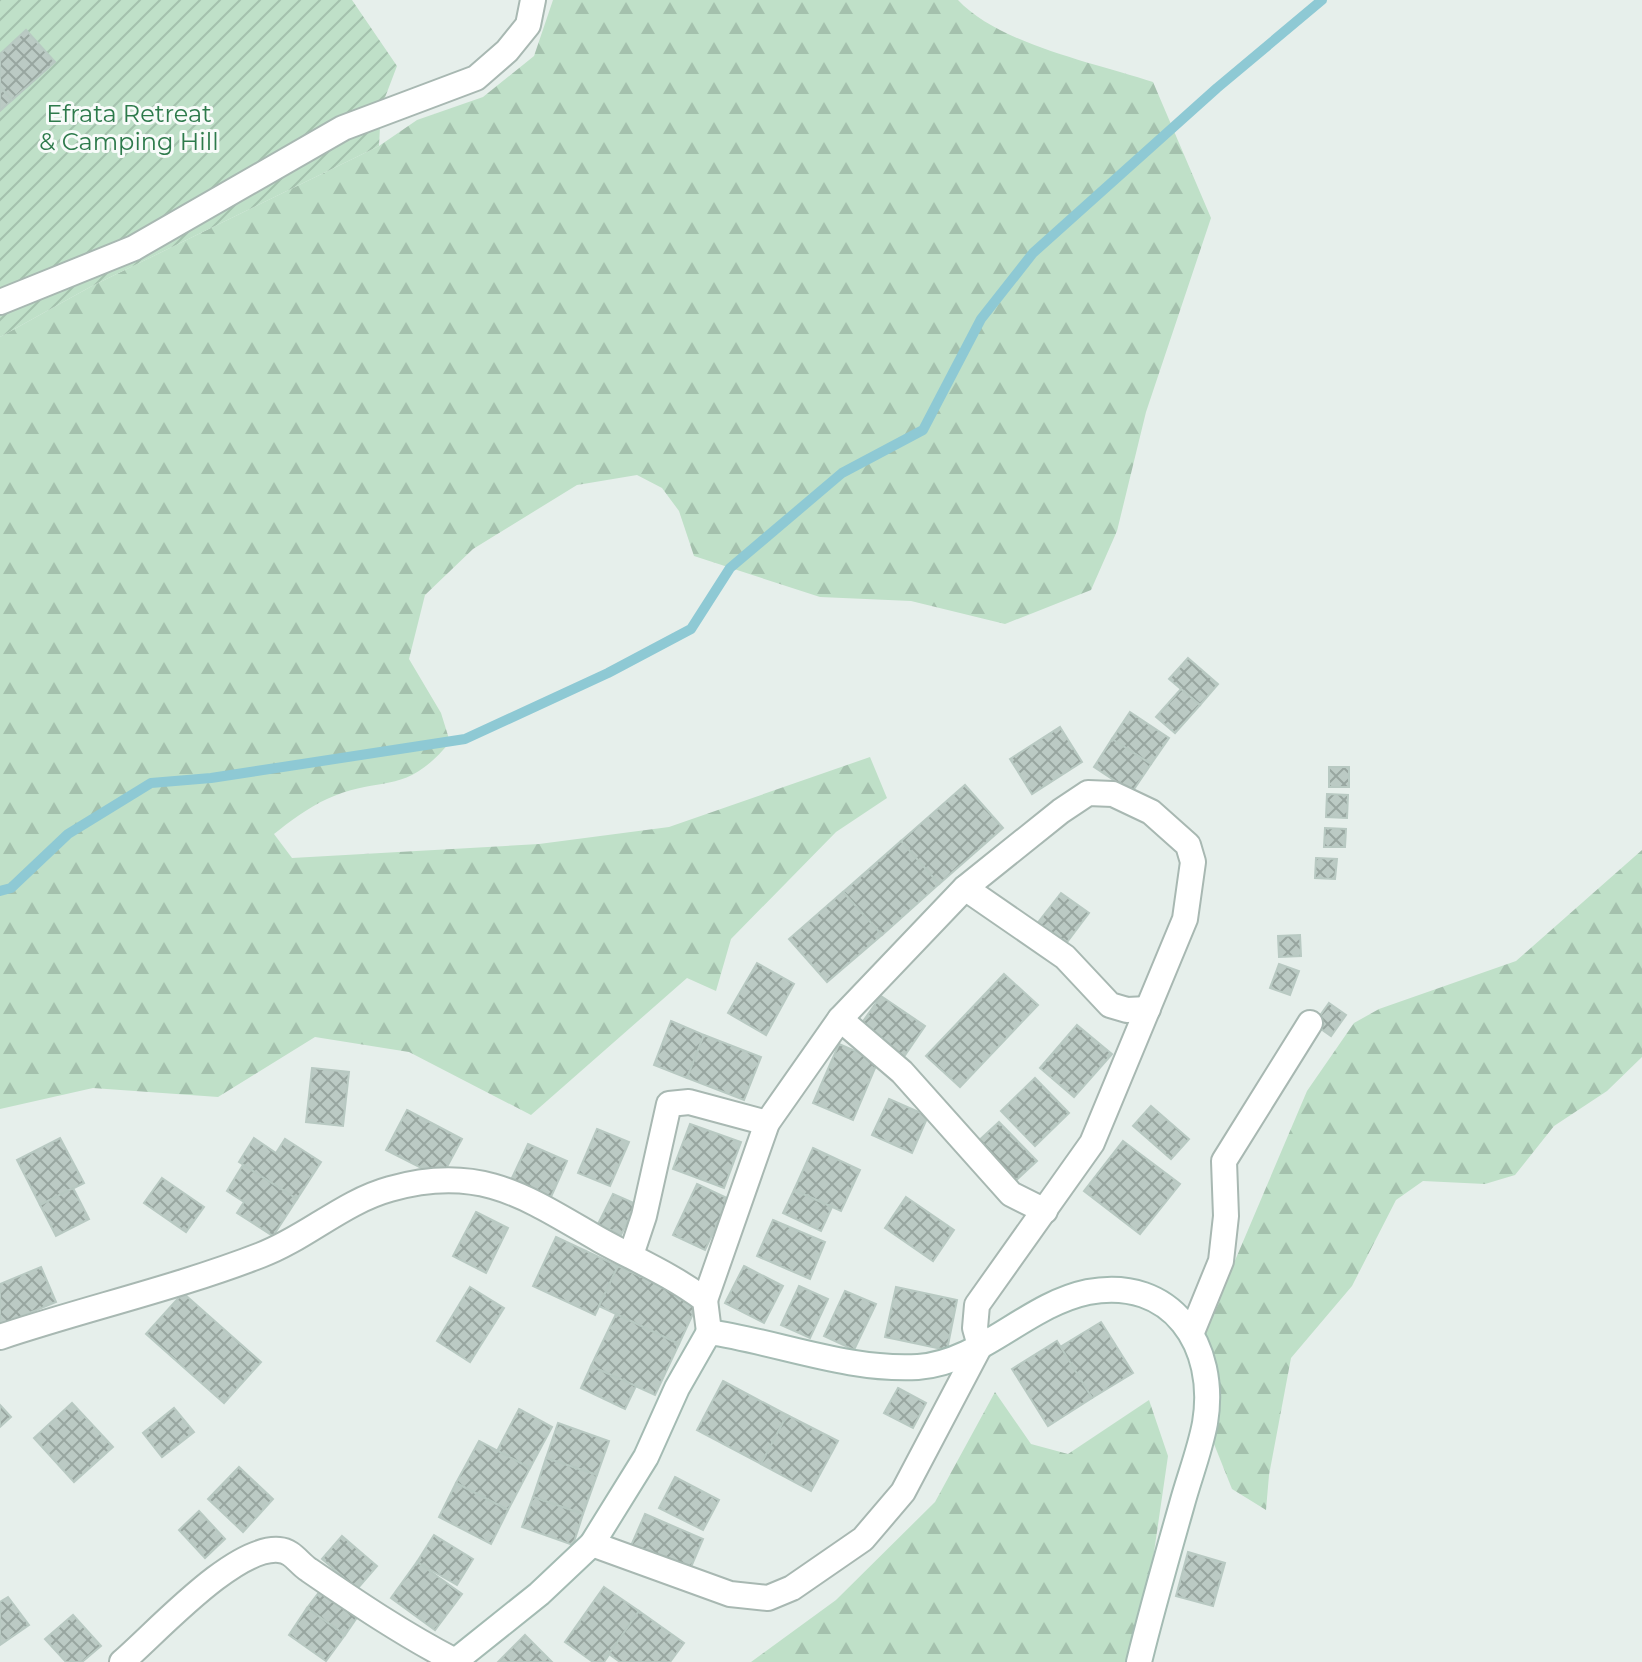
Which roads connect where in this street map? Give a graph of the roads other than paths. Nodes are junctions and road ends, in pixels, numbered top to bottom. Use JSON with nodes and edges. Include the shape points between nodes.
{"nodes":[{"id":1,"x":533,"y":0,"type":"edge"},
{"id":2,"x":0,"y":302,"type":"edge"},
{"id":3,"x":965,"y":888,"type":"junction"},
{"id":4,"x":1148,"y":1009,"type":"junction"},
{"id":5,"x":840,"y":1019,"type":"junction"},
{"id":6,"x":1310,"y":1023,"type":"dead end"},
{"id":7,"x":767,"y":1123,"type":"junction"},
{"id":8,"x":1045,"y":1211,"type":"junction"},
{"id":9,"x":631,"y":1255,"type":"junction"},
{"id":10,"x":705,"y":1300,"type":"junction"},
{"id":11,"x":709,"y":1332,"type":"junction"},
{"id":12,"x":1192,"y":1332,"type":"junction"},
{"id":13,"x":0,"y":1337,"type":"edge"},
{"id":14,"x":980,"y":1346,"type":"junction"},
{"id":15,"x":592,"y":1544,"type":"junction"},
{"id":16,"x":122,"y":1662,"type":"edge"},
{"id":17,"x":455,"y":1662,"type":"edge"},
{"id":18,"x":1139,"y":1662,"type":"edge"}],
"edges":[{"from":1,"to":2,"type":"street","via":[[528,25],[476,78],[343,128],[134,248]]},
{"from":3,"to":4,"type":"street","via":[[1065,957],[1110,1005]]},
{"from":3,"to":4,"type":"street","via":[[1088,793],[1113,794],[1151,812],[1188,845],[1193,862],[1185,919]]},
{"from":3,"to":5,"type":"street"},
{"from":4,"to":8,"type":"street","via":[[1092,1143]]},
{"from":5,"to":7,"type":"street"},
{"from":5,"to":8,"type":"street","via":[[902,1072],[1011,1194]]},
{"from":6,"to":12,"type":"street","via":[[1224,1161],[1221,1261]]},
{"from":7,"to":9,"type":"street","via":[[689,1102],[669,1104]]},
{"from":7,"to":10,"type":"street"},
{"from":8,"to":14,"type":"street","via":[[977,1305]]},
{"from":9,"to":10,"type":"street"},
{"from":9,"to":13,"type":"street","via":[[548,1207],[497,1185],[428,1183],[390,1189],[274,1250],[204,1277]]},
{"from":10,"to":11,"type":"street"},
{"from":11,"to":14,"type":"street","via":[[852,1362],[919,1367]]},
{"from":11,"to":15,"type":"street","via":[[646,1457]]},
{"from":12,"to":14,"type":"street","via":[[1177,1312],[1148,1296],[1090,1292],[1056,1301]]},
{"from":12,"to":18,"type":"street","via":[[1205,1380],[1205,1422]]},
{"from":14,"to":15,"type":"street","via":[[903,1492],[863,1539],[792,1588],[768,1598],[730,1594]]},
{"from":15,"to":17,"type":"street"},
{"from":16,"to":17,"type":"street","via":[[206,1585],[253,1553],[276,1549],[289,1551],[402,1634]]}]}
